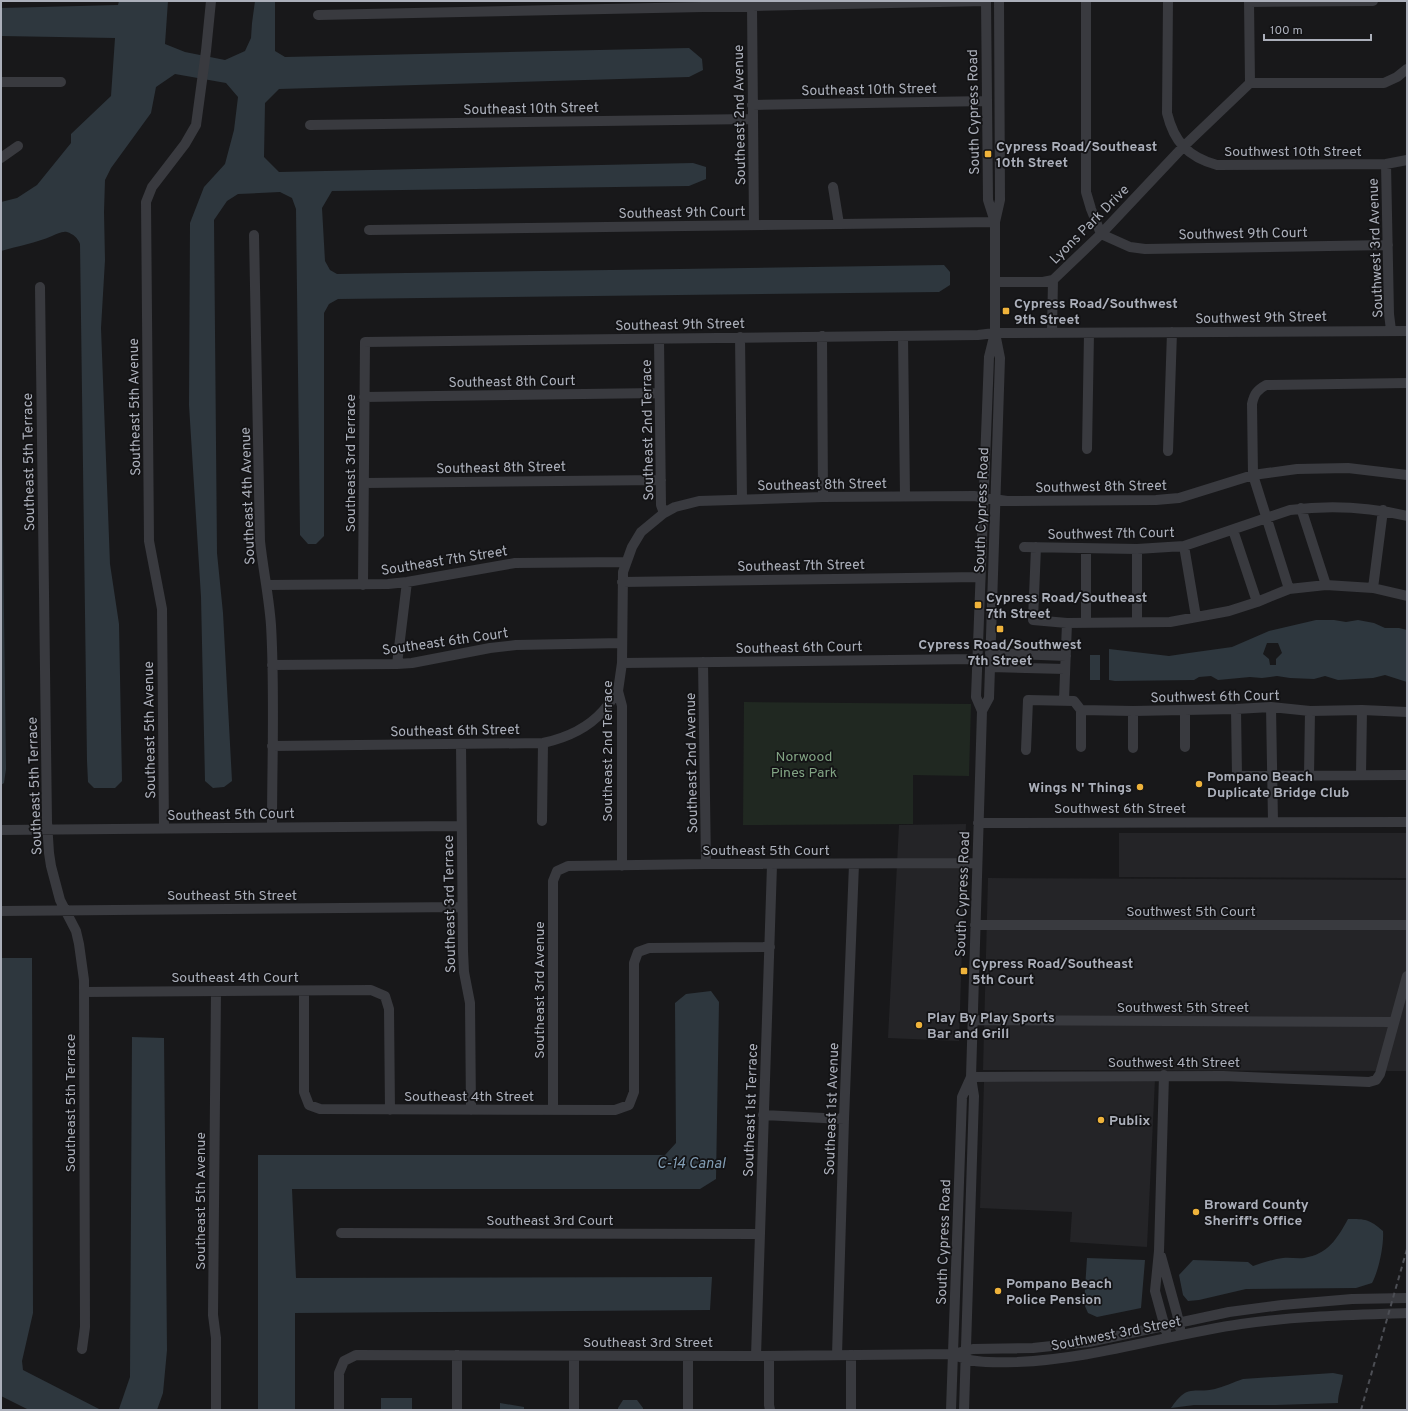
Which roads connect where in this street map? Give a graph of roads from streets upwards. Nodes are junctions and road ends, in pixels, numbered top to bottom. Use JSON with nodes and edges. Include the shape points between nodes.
{"nodes":[{"id":1,"x":211,"y":1,"type":"edge"},
{"id":2,"x":986,"y":1,"type":"edge"},
{"id":3,"x":999,"y":1,"type":"edge"},
{"id":4,"x":1086,"y":1,"type":"edge"},
{"id":5,"x":1168,"y":1,"type":"edge"},
{"id":6,"x":1249,"y":1,"type":"edge"},
{"id":7,"x":1373,"y":1,"type":"edge"},
{"id":8,"x":752,"y":6,"type":"junction"},
{"id":9,"x":318,"y":15,"type":"dead end"},
{"id":10,"x":1407,"y":69,"type":"edge"},
{"id":11,"x":1,"y":82,"type":"edge"},
{"id":12,"x":61,"y":82,"type":"dead end"},
{"id":13,"x":1250,"y":84,"type":"junction"},
{"id":14,"x":987,"y":101,"type":"junction"},
{"id":15,"x":752,"y":105,"type":"junction"},
{"id":16,"x":752,"y":120,"type":"junction"},
{"id":17,"x":310,"y":125,"type":"dead end"},
{"id":18,"x":18,"y":146,"type":"dead end"},
{"id":19,"x":1183,"y":147,"type":"junction"},
{"id":20,"x":1,"y":158,"type":"edge"},
{"id":21,"x":1407,"y":160,"type":"edge"},
{"id":22,"x":1386,"y":164,"type":"junction"},
{"id":23,"x":834,"y":187,"type":"dead end"},
{"id":24,"x":995,"y":222,"type":"junction"},
{"id":25,"x":840,"y":224,"type":"junction"},
{"id":26,"x":754,"y":225,"type":"junction"},
{"id":27,"x":369,"y":230,"type":"dead end"},
{"id":28,"x":1101,"y":234,"type":"junction"},
{"id":29,"x":254,"y":235,"type":"dead end"},
{"id":30,"x":1388,"y":246,"type":"junction"},
{"id":31,"x":1053,"y":280,"type":"junction"},
{"id":32,"x":995,"y":282,"type":"junction"},
{"id":33,"x":40,"y":288,"type":"dead end"},
{"id":34,"x":1391,"y":330,"type":"junction"},
{"id":35,"x":1407,"y":331,"type":"edge"},
{"id":36,"x":1052,"y":332,"type":"junction"},
{"id":37,"x":1172,"y":332,"type":"junction"},
{"id":38,"x":995,"y":333,"type":"junction"},
{"id":39,"x":1089,"y":333,"type":"junction"},
{"id":40,"x":822,"y":336,"type":"junction"},
{"id":41,"x":903,"y":336,"type":"junction"},
{"id":42,"x":740,"y":338,"type":"junction"},
{"id":43,"x":659,"y":339,"type":"junction"},
{"id":44,"x":365,"y":342,"type":"joint"},
{"id":45,"x":1407,"y":383,"type":"edge"},
{"id":46,"x":660,"y":393,"type":"junction"},
{"id":47,"x":364,"y":397,"type":"junction"},
{"id":48,"x":1087,"y":449,"type":"dead end"},
{"id":49,"x":1168,"y":451,"type":"dead end"},
{"id":50,"x":1407,"y":475,"type":"edge"},
{"id":51,"x":1253,"y":476,"type":"junction"},
{"id":52,"x":661,"y":480,"type":"junction"},
{"id":53,"x":365,"y":483,"type":"junction"},
{"id":54,"x":905,"y":496,"type":"junction"},
{"id":55,"x":823,"y":497,"type":"junction"},
{"id":56,"x":984,"y":498,"type":"junction"},
{"id":57,"x":742,"y":499,"type":"junction"},
{"id":58,"x":996,"y":499,"type":"junction"},
{"id":59,"x":1301,"y":508,"type":"junction"},
{"id":60,"x":1383,"y":510,"type":"junction"},
{"id":61,"x":664,"y":513,"type":"junction"},
{"id":62,"x":1407,"y":516,"type":"edge"},
{"id":63,"x":1266,"y":518,"type":"junction"},
{"id":64,"x":1233,"y":530,"type":"junction"},
{"id":65,"x":1184,"y":546,"type":"junction"},
{"id":66,"x":1024,"y":547,"type":"dead end"},
{"id":67,"x":1036,"y":547,"type":"junction"},
{"id":68,"x":1086,"y":549,"type":"junction"},
{"id":69,"x":1137,"y":549,"type":"junction"},
{"id":70,"x":626,"y":562,"type":"junction"},
{"id":71,"x":980,"y":577,"type":"junction"},
{"id":72,"x":407,"y":582,"type":"junction"},
{"id":73,"x":622,"y":582,"type":"junction"},
{"id":74,"x":267,"y":585,"type":"junction"},
{"id":75,"x":363,"y":585,"type":"junction"},
{"id":76,"x":1326,"y":585,"type":"junction"},
{"id":77,"x":1373,"y":588,"type":"junction"},
{"id":78,"x":1289,"y":589,"type":"junction"},
{"id":79,"x":1407,"y":596,"type":"edge"},
{"id":80,"x":1257,"y":602,"type":"junction"},
{"id":81,"x":1196,"y":617,"type":"junction"},
{"id":82,"x":1137,"y":622,"type":"junction"},
{"id":83,"x":1067,"y":623,"type":"junction"},
{"id":84,"x":1086,"y":623,"type":"junction"},
{"id":85,"x":622,"y":643,"type":"junction"},
{"id":86,"x":990,"y":654,"type":"junction"},
{"id":87,"x":1066,"y":656,"type":"junction"},
{"id":88,"x":977,"y":659,"type":"junction"},
{"id":89,"x":703,"y":662,"type":"junction"},
{"id":90,"x":397,"y":664,"type":"junction"},
{"id":91,"x":622,"y":664,"type":"junction"},
{"id":92,"x":272,"y":665,"type":"junction"},
{"id":93,"x":990,"y":667,"type":"junction"},
{"id":94,"x":1065,"y":669,"type":"junction"},
{"id":95,"x":618,"y":691,"type":"junction"},
{"id":96,"x":1064,"y":700,"type":"junction"},
{"id":97,"x":1271,"y":707,"type":"junction"},
{"id":98,"x":1236,"y":709,"type":"junction"},
{"id":99,"x":1081,"y":710,"type":"junction"},
{"id":100,"x":1186,"y":710,"type":"junction"},
{"id":101,"x":1362,"y":710,"type":"junction"},
{"id":102,"x":982,"y":711,"type":"junction"},
{"id":103,"x":1133,"y":711,"type":"junction"},
{"id":104,"x":1310,"y":711,"type":"junction"},
{"id":105,"x":1407,"y":712,"type":"edge"},
{"id":106,"x":542,"y":743,"type":"junction"},
{"id":107,"x":461,"y":744,"type":"junction"},
{"id":108,"x":272,"y":746,"type":"junction"},
{"id":109,"x":1080,"y":747,"type":"dead end"},
{"id":110,"x":1185,"y":747,"type":"dead end"},
{"id":111,"x":1133,"y":748,"type":"dead end"},
{"id":112,"x":1026,"y":750,"type":"dead end"},
{"id":113,"x":1361,"y":775,"type":"junction"},
{"id":114,"x":1407,"y":775,"type":"edge"},
{"id":115,"x":1272,"y":776,"type":"junction"},
{"id":116,"x":1309,"y":776,"type":"junction"},
{"id":117,"x":542,"y":821,"type":"dead end"},
{"id":118,"x":978,"y":822,"type":"junction"},
{"id":119,"x":1273,"y":822,"type":"junction"},
{"id":120,"x":1407,"y":822,"type":"edge"},
{"id":121,"x":462,"y":826,"type":"junction"},
{"id":122,"x":272,"y":827,"type":"junction"},
{"id":123,"x":164,"y":828,"type":"junction"},
{"id":124,"x":48,"y":829,"type":"junction"},
{"id":125,"x":1,"y":830,"type":"edge"},
{"id":126,"x":977,"y":863,"type":"junction"},
{"id":127,"x":706,"y":864,"type":"junction"},
{"id":128,"x":854,"y":864,"type":"junction"},
{"id":129,"x":772,"y":865,"type":"junction"},
{"id":130,"x":622,"y":866,"type":"junction"},
{"id":131,"x":557,"y":870,"type":"joint"},
{"id":132,"x":462,"y":907,"type":"junction"},
{"id":133,"x":66,"y":910,"type":"junction"},
{"id":134,"x":1,"y":911,"type":"edge"},
{"id":135,"x":975,"y":925,"type":"junction"},
{"id":136,"x":1407,"y":925,"type":"edge"},
{"id":137,"x":770,"y":947,"type":"junction"},
{"id":138,"x":1407,"y":976,"type":"edge"},
{"id":139,"x":304,"y":991,"type":"junction"},
{"id":140,"x":84,"y":992,"type":"junction"},
{"id":141,"x":216,"y":992,"type":"junction"},
{"id":142,"x":972,"y":1020,"type":"junction"},
{"id":143,"x":1394,"y":1022,"type":"junction"},
{"id":144,"x":1164,"y":1075,"type":"junction"},
{"id":145,"x":971,"y":1077,"type":"junction"},
{"id":146,"x":390,"y":1110,"type":"junction"},
{"id":147,"x":471,"y":1110,"type":"junction"},
{"id":148,"x":553,"y":1110,"type":"junction"},
{"id":149,"x":763,"y":1116,"type":"junction"},
{"id":150,"x":844,"y":1119,"type":"junction"},
{"id":151,"x":341,"y":1233,"type":"dead end"},
{"id":152,"x":759,"y":1234,"type":"junction"},
{"id":153,"x":1159,"y":1251,"type":"junction"},
{"id":154,"x":1407,"y":1298,"type":"edge"},
{"id":155,"x":1407,"y":1313,"type":"edge"},
{"id":156,"x":1179,"y":1322,"type":"junction"},
{"id":157,"x":1164,"y":1325,"type":"junction"},
{"id":158,"x":1181,"y":1335,"type":"junction"},
{"id":159,"x":1167,"y":1338,"type":"junction"},
{"id":160,"x":82,"y":1349,"type":"dead end"},
{"id":161,"x":953,"y":1354,"type":"junction"},
{"id":162,"x":837,"y":1355,"type":"junction"},
{"id":163,"x":851,"y":1355,"type":"junction"},
{"id":164,"x":965,"y":1355,"type":"junction"},
{"id":165,"x":457,"y":1356,"type":"junction"},
{"id":166,"x":574,"y":1356,"type":"junction"},
{"id":167,"x":688,"y":1356,"type":"junction"},
{"id":168,"x":756,"y":1356,"type":"junction"},
{"id":169,"x":769,"y":1356,"type":"junction"},
{"id":170,"x":216,"y":1410,"type":"edge"},
{"id":171,"x":339,"y":1410,"type":"edge"},
{"id":172,"x":457,"y":1410,"type":"edge"},
{"id":173,"x":574,"y":1410,"type":"edge"},
{"id":174,"x":688,"y":1410,"type":"edge"},
{"id":175,"x":770,"y":1410,"type":"edge"},
{"id":176,"x":851,"y":1410,"type":"edge"},
{"id":177,"x":951,"y":1410,"type":"edge"},
{"id":178,"x":964,"y":1410,"type":"edge"}],
"edges":[{"from":1,"to":123,"type":"street","name":"Southeast 5th Avenue","via":[[196,125],[185,144],[152,187],[146,202],[149,541],[162,610]]},
{"from":2,"to":8,"type":"street"},
{"from":2,"to":14,"type":"street","name":"South Cypress Road"},
{"from":3,"to":24,"type":"street","name":"South Cypress Road","via":[[1000,200]]},
{"from":4,"to":28,"type":"street","via":[[1086,192]]},
{"from":5,"to":19,"type":"street","via":[[1168,113],[1170,124]]},
{"from":6,"to":7,"type":"street"},
{"from":6,"to":13,"type":"street"},
{"from":8,"to":9,"type":"street"},
{"from":8,"to":15,"type":"street","name":"Southeast 2nd Avenue"},
{"from":10,"to":13,"type":"street","via":[[1384,83]]},
{"from":11,"to":12,"type":"street"},
{"from":13,"to":19,"type":"street","name":"Lyons Park Drive"},
{"from":14,"to":15,"type":"street","name":"Southeast 10th Street"},
{"from":14,"to":24,"type":"street","name":"South Cypress Road","via":[[988,200]]},
{"from":15,"to":16,"type":"street","name":"Southeast 2nd Avenue"},
{"from":16,"to":17,"type":"street","name":"Southeast 10th Street"},
{"from":16,"to":26,"type":"street","name":"Southeast 2nd Avenue"},
{"from":18,"to":20,"type":"street"},
{"from":19,"to":22,"type":"street","name":"Southwest 10th Street","via":[[1203,161],[1217,165]]},
{"from":19,"to":28,"type":"street","name":"Lyons Park Drive"},
{"from":21,"to":22,"type":"street","name":"Southwest 10th Street"},
{"from":22,"to":30,"type":"street","name":"Southwest 3rd Avenue"},
{"from":23,"to":25,"type":"street"},
{"from":24,"to":25,"type":"street","name":"Southeast 9th Court"},
{"from":24,"to":32,"type":"street","name":"South Cypress Road"},
{"from":25,"to":26,"type":"street","name":"Southeast 9th Court"},
{"from":26,"to":27,"type":"street","name":"Southeast 9th Court"},
{"from":28,"to":30,"type":"street","name":"Southwest 9th Court","via":[[1130,247],[1145,249]]},
{"from":28,"to":31,"type":"street","name":"Lyons Park Drive"},
{"from":29,"to":74,"type":"street","name":"Southeast 4th Avenue","via":[[260,534]]},
{"from":30,"to":34,"type":"street","name":"Southwest 3rd Avenue"},
{"from":31,"to":32,"type":"street"},
{"from":31,"to":36,"type":"street","name":"Lyons Park Drive"},
{"from":32,"to":38,"type":"street","name":"South Cypress Road"},
{"from":33,"to":124,"type":"street","name":"Southeast 5th Terrace"},
{"from":34,"to":35,"type":"street","name":"Southwest 9th Street"},
{"from":34,"to":37,"type":"street","name":"Southwest 9th Street"},
{"from":36,"to":38,"type":"street","name":"Southwest 9th Street"},
{"from":36,"to":39,"type":"street","name":"Southwest 9th Street"},
{"from":37,"to":39,"type":"street","name":"Southwest 9th Street"},
{"from":37,"to":49,"type":"street"},
{"from":38,"to":41,"type":"street","name":"Southeast 9th Street"},
{"from":38,"to":56,"type":"street","name":"South Cypress Road","via":[[989,357]]},
{"from":38,"to":58,"type":"street","name":"South Cypress Road","via":[[1000,358]]},
{"from":39,"to":48,"type":"street"},
{"from":40,"to":41,"type":"street","name":"Southeast 9th Street"},
{"from":40,"to":42,"type":"street","name":"Southeast 9th Street"},
{"from":40,"to":55,"type":"street"},
{"from":41,"to":54,"type":"street"},
{"from":42,"to":43,"type":"street","name":"Southeast 9th Street"},
{"from":42,"to":57,"type":"street"},
{"from":43,"to":44,"type":"street","name":"Southeast 9th Street"},
{"from":43,"to":46,"type":"street","name":"Southeast 2nd Terrace"},
{"from":44,"to":47,"type":"street","name":"Southeast 3rd Terrace"},
{"from":45,"to":51,"type":"street","via":[[1266,385],[1259,389],[1252,404]]},
{"from":46,"to":47,"type":"street","name":"Southeast 8th Court"},
{"from":46,"to":52,"type":"street","name":"Southeast 2nd Terrace"},
{"from":47,"to":53,"type":"street","name":"Southeast 3rd Terrace"},
{"from":50,"to":51,"type":"street","name":"Southwest 8th Street","via":[[1348,468],[1320,468]]},
{"from":51,"to":58,"type":"street","name":"Southwest 8th Street","via":[[1164,500]]},
{"from":51,"to":63,"type":"street"},
{"from":52,"to":53,"type":"street","name":"Southeast 8th Street"},
{"from":52,"to":61,"type":"street","name":"Southeast 2nd Terrace","via":[[661,505]]},
{"from":53,"to":75,"type":"street","name":"Southeast 3rd Terrace"},
{"from":54,"to":55,"type":"street","name":"Southeast 8th Street"},
{"from":54,"to":56,"type":"street","name":"Southeast 8th Street"},
{"from":55,"to":57,"type":"street","name":"Southeast 8th Street"},
{"from":56,"to":58,"type":"street","name":"Southwest 8th Street"},
{"from":56,"to":71,"type":"street","name":"South Cypress Road"},
{"from":57,"to":61,"type":"street","name":"Southeast 8th Street","via":[[699,501],[675,507]]},
{"from":58,"to":86,"type":"street","name":"South Cypress Road"},
{"from":59,"to":60,"type":"street","name":"Southwest 7th Court","via":[[1343,507]]},
{"from":59,"to":63,"type":"street","name":"Southwest 7th Court"},
{"from":59,"to":76,"type":"street"},
{"from":60,"to":62,"type":"street","name":"Southwest 7th Court"},
{"from":60,"to":77,"type":"street"},
{"from":61,"to":70,"type":"street","name":"Southeast 2nd Terrace","via":[[641,532]]},
{"from":63,"to":64,"type":"street","name":"Southwest 7th Court"},
{"from":63,"to":78,"type":"street"},
{"from":64,"to":65,"type":"street","name":"Southwest 7th Court"},
{"from":64,"to":80,"type":"street"},
{"from":65,"to":69,"type":"street","name":"Southwest 7th Court"},
{"from":65,"to":81,"type":"street"},
{"from":66,"to":67,"type":"street","name":"Southwest 7th Court"},
{"from":67,"to":68,"type":"street","name":"Southwest 7th Court"},
{"from":67,"to":83,"type":"street","via":[[1033,620]]},
{"from":68,"to":69,"type":"street","name":"Southwest 7th Court"},
{"from":68,"to":84,"type":"street"},
{"from":69,"to":82,"type":"street"},
{"from":70,"to":72,"type":"street","name":"Southeast 7th Street","via":[[515,563]]},
{"from":70,"to":73,"type":"street","name":"Southeast 2nd Terrace"},
{"from":71,"to":73,"type":"street","name":"Southeast 7th Street"},
{"from":71,"to":88,"type":"street","name":"South Cypress Road"},
{"from":72,"to":75,"type":"street","name":"Southeast 7th Street"},
{"from":72,"to":90,"type":"street"},
{"from":73,"to":85,"type":"street","name":"Southeast 2nd Terrace"},
{"from":74,"to":75,"type":"street","name":"Southeast 7th Street"},
{"from":74,"to":92,"type":"street","name":"Southeast 4th Avenue"},
{"from":76,"to":77,"type":"street"},
{"from":76,"to":78,"type":"street"},
{"from":77,"to":79,"type":"street"},
{"from":78,"to":80,"type":"street"},
{"from":80,"to":81,"type":"street","via":[[1229,611]]},
{"from":81,"to":82,"type":"street","via":[[1170,622]]},
{"from":82,"to":84,"type":"street"},
{"from":83,"to":84,"type":"street"},
{"from":83,"to":87,"type":"street"},
{"from":85,"to":90,"type":"street","name":"Southeast 6th Court","via":[[516,645]]},
{"from":85,"to":91,"type":"street","name":"Southeast 2nd Terrace"},
{"from":86,"to":87,"type":"street"},
{"from":86,"to":93,"type":"street","name":"South Cypress Road"},
{"from":87,"to":94,"type":"street"},
{"from":88,"to":89,"type":"street","name":"Southeast 6th Court"},
{"from":88,"to":102,"type":"street","name":"South Cypress Road","via":[[976,697]]},
{"from":89,"to":91,"type":"street","name":"Southeast 6th Court"},
{"from":89,"to":127,"type":"street","name":"Southeast 2nd Avenue"},
{"from":90,"to":92,"type":"street","name":"Southeast 6th Court"},
{"from":91,"to":95,"type":"street","name":"Southeast 2nd Terrace"},
{"from":92,"to":108,"type":"street","name":"Southeast 4th Avenue"},
{"from":93,"to":94,"type":"street"},
{"from":93,"to":102,"type":"street","name":"South Cypress Road","via":[[989,698]]},
{"from":94,"to":96,"type":"street"},
{"from":95,"to":106,"type":"street","name":"Southeast 6th Street","via":[[603,711],[578,731],[561,739]]},
{"from":95,"to":130,"type":"street","name":"Southeast 2nd Terrace","via":[[622,706]]},
{"from":96,"to":99,"type":"street","via":[[1074,700]]},
{"from":96,"to":112,"type":"street","via":[[1028,700]]},
{"from":97,"to":98,"type":"street","name":"Southwest 6th Court"},
{"from":97,"to":104,"type":"street","name":"Southwest 6th Court"},
{"from":97,"to":115,"type":"street"},
{"from":98,"to":100,"type":"street","name":"Southwest 6th Court"},
{"from":98,"to":115,"type":"street","via":[[1237,776]]},
{"from":99,"to":103,"type":"street","name":"Southwest 6th Court"},
{"from":99,"to":109,"type":"street"},
{"from":100,"to":103,"type":"street","name":"Southwest 6th Court"},
{"from":100,"to":110,"type":"street"},
{"from":101,"to":104,"type":"street","name":"Southwest 6th Court"},
{"from":101,"to":105,"type":"street","name":"Southwest 6th Court"},
{"from":101,"to":113,"type":"street"},
{"from":102,"to":118,"type":"street","name":"South Cypress Road"},
{"from":103,"to":111,"type":"street"},
{"from":104,"to":116,"type":"street"},
{"from":106,"to":107,"type":"street","name":"Southeast 6th Street"},
{"from":106,"to":117,"type":"street"},
{"from":107,"to":108,"type":"street","name":"Southeast 6th Street"},
{"from":107,"to":121,"type":"street","name":"Southeast 3rd Terrace"},
{"from":108,"to":122,"type":"street","name":"Southeast 4th Avenue"},
{"from":113,"to":114,"type":"street"},
{"from":113,"to":116,"type":"street"},
{"from":115,"to":116,"type":"street"},
{"from":115,"to":119,"type":"street"},
{"from":118,"to":119,"type":"street","name":"Southwest 6th Street"},
{"from":118,"to":126,"type":"street","name":"South Cypress Road"},
{"from":119,"to":120,"type":"street","name":"Southwest 6th Street"},
{"from":121,"to":122,"type":"street","name":"Southeast 5th Court"},
{"from":121,"to":132,"type":"street","name":"Southeast 3rd Terrace"},
{"from":122,"to":123,"type":"street","name":"Southeast 5th Court"},
{"from":123,"to":124,"type":"street","name":"Southeast 5th Court"},
{"from":124,"to":125,"type":"street","name":"Southeast 5th Court"},
{"from":124,"to":133,"type":"street","name":"Southeast 5th Terrace","via":[[51,866],[60,900]]},
{"from":126,"to":128,"type":"street","name":"Southeast 5th Court"},
{"from":126,"to":135,"type":"street","name":"South Cypress Road"},
{"from":127,"to":129,"type":"street","name":"Southeast 5th Court"},
{"from":127,"to":130,"type":"street","name":"Southeast 5th Court"},
{"from":128,"to":129,"type":"street","name":"Southeast 5th Court"},
{"from":128,"to":150,"type":"street","name":"Southeast 1st Avenue"},
{"from":129,"to":137,"type":"street","name":"Southeast 1st Terrace"},
{"from":130,"to":131,"type":"street","name":"Southeast 5th Court","via":[[568,866]]},
{"from":131,"to":148,"type":"street","name":"Southeast 3rd Avenue","via":[[553,882]]},
{"from":132,"to":133,"type":"street","name":"Southeast 5th Street"},
{"from":132,"to":147,"type":"street","name":"Southeast 3rd Terrace","via":[[464,972],[470,1003]]},
{"from":133,"to":134,"type":"street","name":"Southeast 5th Street"},
{"from":133,"to":140,"type":"street","name":"Southeast 5th Terrace","via":[[79,944]]},
{"from":135,"to":136,"type":"street","name":"Southwest 5th Court"},
{"from":135,"to":142,"type":"street","name":"South Cypress Road"},
{"from":137,"to":148,"type":"street","name":"Southeast 4th Street","via":[[650,948],[638,952],[634,963],[634,1092],[629,1105],[615,1110]]},
{"from":137,"to":149,"type":"street","name":"Southeast 1st Terrace"},
{"from":138,"to":143,"type":"street"},
{"from":139,"to":141,"type":"street","name":"Southeast 4th Court"},
{"from":139,"to":146,"type":"street","name":"Southeast 4th Court","via":[[371,990],[385,996],[389,1009]]},
{"from":139,"to":146,"type":"street","name":"Southeast 4th Street","via":[[304,1092],[309,1105],[322,1110]]},
{"from":140,"to":141,"type":"street","name":"Southeast 4th Court"},
{"from":140,"to":160,"type":"street","name":"Southeast 5th Terrace","via":[[85,1327]]},
{"from":141,"to":170,"type":"street","name":"Southeast 5th Avenue","via":[[213,1315],[216,1338]]},
{"from":142,"to":143,"type":"street","name":"Southwest 5th Street"},
{"from":142,"to":145,"type":"street","name":"South Cypress Road"},
{"from":143,"to":144,"type":"street","name":"Southwest 4th Street","via":[[1380,1074],[1376,1080],[1370,1082]]},
{"from":144,"to":145,"type":"street","name":"Southwest 4th Street"},
{"from":144,"to":153,"type":"street"},
{"from":145,"to":161,"type":"street","name":"South Cypress Road","via":[[962,1097]]},
{"from":145,"to":164,"type":"street","name":"South Cypress Road","via":[[974,1096]]},
{"from":146,"to":147,"type":"street","name":"Southeast 4th Street"},
{"from":147,"to":148,"type":"street","name":"Southeast 4th Street"},
{"from":149,"to":150,"type":"street"},
{"from":149,"to":152,"type":"street","name":"Southeast 1st Terrace"},
{"from":150,"to":162,"type":"street","name":"Southeast 1st Avenue"},
{"from":151,"to":152,"type":"street","name":"Southeast 3rd Court"},
{"from":152,"to":168,"type":"street","name":"Southeast 1st Terrace"},
{"from":153,"to":156,"type":"street"},
{"from":153,"to":157,"type":"street","via":[[1155,1291]]},
{"from":154,"to":156,"type":"street","name":"Southwest 3rd Street","via":[[1305,1303],[1229,1312]]},
{"from":155,"to":158,"type":"street","name":"Southwest 3rd Street","via":[[1272,1320]]},
{"from":156,"to":157,"type":"street","name":"Southwest 3rd Street"},
{"from":156,"to":158,"type":"street"},
{"from":157,"to":159,"type":"street"},
{"from":157,"to":164,"type":"street","name":"Southwest 3rd Street","via":[[1089,1342],[1051,1347],[973,1349]]},
{"from":158,"to":159,"type":"street","name":"Southwest 3rd Street"},
{"from":159,"to":164,"type":"street","name":"Southwest 3rd Street","via":[[1110,1351],[1052,1360],[974,1362]]},
{"from":161,"to":163,"type":"street","name":"Southeast 3rd Street"},
{"from":161,"to":164,"type":"street","name":"Southwest 3rd Street"},
{"from":161,"to":177,"type":"street","name":"South Cypress Road"},
{"from":162,"to":163,"type":"street","name":"Southeast 3rd Street"},
{"from":162,"to":169,"type":"street","name":"Southeast 3rd Street"},
{"from":163,"to":176,"type":"street"},
{"from":164,"to":178,"type":"street","name":"South Cypress Road"},
{"from":165,"to":166,"type":"street","name":"Southeast 3rd Street"},
{"from":165,"to":171,"type":"street","name":"Southeast 3rd Street","via":[[356,1356],[344,1361],[339,1373]]},
{"from":165,"to":172,"type":"street"},
{"from":166,"to":167,"type":"street","name":"Southeast 3rd Street"},
{"from":166,"to":173,"type":"street"},
{"from":167,"to":168,"type":"street","name":"Southeast 3rd Street"},
{"from":167,"to":174,"type":"street"},
{"from":168,"to":169,"type":"street","name":"Southeast 3rd Street"},
{"from":169,"to":175,"type":"street"}]}
